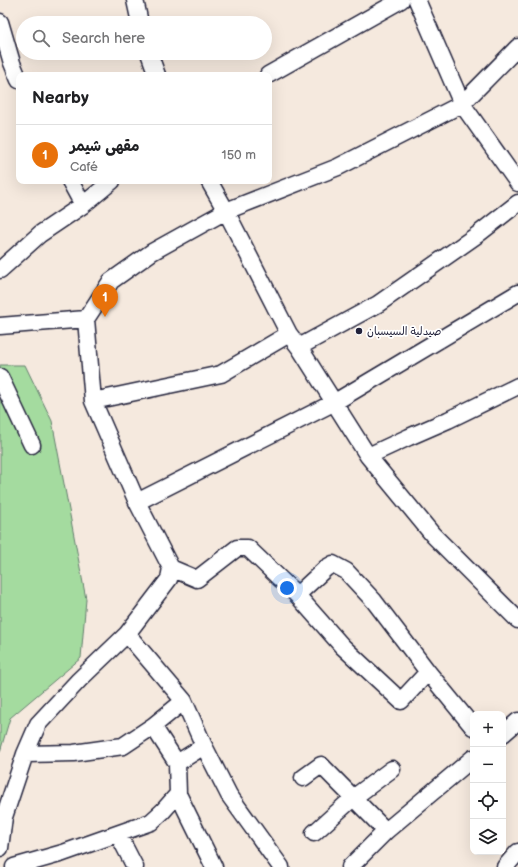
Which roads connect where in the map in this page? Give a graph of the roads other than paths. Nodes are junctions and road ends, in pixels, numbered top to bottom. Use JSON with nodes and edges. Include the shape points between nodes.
{"nodes":[{"id":1,"x":135,"y":0,"type":"edge"},
{"id":2,"x":401,"y":0,"type":"edge"},
{"id":3,"x":418,"y":0,"type":"edge"},
{"id":4,"x":138,"y":16,"type":"edge"},
{"id":5,"x":0,"y":22,"type":"edge"},
{"id":6,"x":518,"y":47,"type":"edge"},
{"id":7,"x":152,"y":60,"type":"edge"},
{"id":8,"x":156,"y":72,"type":"edge"},
{"id":9,"x":16,"y":73,"type":"edge"},
{"id":10,"x":272,"y":73,"type":"edge"},
{"id":11,"x":462,"y":104,"type":"junction"},
{"id":12,"x":518,"y":183,"type":"edge"},
{"id":13,"x":72,"y":184,"type":"edge"},
{"id":14,"x":108,"y":184,"type":"edge"},
{"id":15,"x":211,"y":184,"type":"edge"},
{"id":16,"x":518,"y":203,"type":"edge"},
{"id":17,"x":83,"y":205,"type":"junction"},
{"id":18,"x":226,"y":211,"type":"junction"},
{"id":19,"x":0,"y":270,"type":"edge"},
{"id":20,"x":518,"y":294,"type":"edge"},
{"id":21,"x":86,"y":319,"type":"junction"},
{"id":22,"x":0,"y":326,"type":"edge"},
{"id":23,"x":290,"y":334,"type":"junction"},
{"id":24,"x":299,"y":347,"type":"junction"},
{"id":25,"x":0,"y":377,"type":"edge"},
{"id":26,"x":518,"y":386,"type":"edge"},
{"id":27,"x":93,"y":401,"type":"junction"},
{"id":28,"x":335,"y":402,"type":"junction"},
{"id":29,"x":32,"y":445,"type":"dead end"},
{"id":30,"x":368,"y":456,"type":"junction"},
{"id":31,"x":136,"y":502,"type":"junction"},
{"id":32,"x":171,"y":568,"type":"junction"},
{"id":33,"x":297,"y":595,"type":"junction"},
{"id":34,"x":515,"y":610,"type":"edge"},
{"id":35,"x":127,"y":634,"type":"junction"},
{"id":36,"x":428,"y":672,"type":"junction"},
{"id":37,"x":184,"y":701,"type":"junction"},
{"id":38,"x":518,"y":721,"type":"edge"},
{"id":39,"x":470,"y":723,"type":"edge"},
{"id":40,"x":153,"y":726,"type":"junction"},
{"id":41,"x":506,"y":731,"type":"edge"},
{"id":42,"x":204,"y":746,"type":"junction"},
{"id":43,"x":25,"y":754,"type":"junction"},
{"id":44,"x":470,"y":761,"type":"edge"},
{"id":45,"x":178,"y":762,"type":"junction"},
{"id":46,"x":392,"y":769,"type":"dead end"},
{"id":47,"x":303,"y":778,"type":"dead end"},
{"id":48,"x":6,"y":793,"type":"edge"},
{"id":49,"x":178,"y":794,"type":"junction"},
{"id":50,"x":353,"y":798,"type":"junction"},
{"id":51,"x":386,"y":831,"type":"junction"},
{"id":52,"x":314,"y":833,"type":"dead end"},
{"id":53,"x":118,"y":834,"type":"junction"},
{"id":54,"x":0,"y":848,"type":"edge"},
{"id":55,"x":518,"y":852,"type":"edge"},
{"id":56,"x":14,"y":867,"type":"edge"},
{"id":57,"x":135,"y":867,"type":"edge"},
{"id":58,"x":214,"y":867,"type":"edge"},
{"id":59,"x":281,"y":867,"type":"edge"},
{"id":60,"x":350,"y":867,"type":"edge"},
{"id":61,"x":505,"y":867,"type":"edge"}],
"edges":[{"from":1,"to":4,"type":"street"},
{"from":2,"to":10,"type":"street"},
{"from":3,"to":11,"type":"street"},
{"from":5,"to":9,"type":"street"},
{"from":6,"to":11,"type":"street"},
{"from":7,"to":8,"type":"street"},
{"from":11,"to":12,"type":"street"},
{"from":11,"to":18,"type":"street","via":[[338,167]]},
{"from":13,"to":17,"type":"street"},
{"from":14,"to":17,"type":"street"},
{"from":15,"to":18,"type":"street"},
{"from":16,"to":24,"type":"street","via":[[378,304]]},
{"from":17,"to":19,"type":"street","via":[[40,234]]},
{"from":18,"to":21,"type":"street","via":[[152,252],[111,281]]},
{"from":18,"to":23,"type":"street"},
{"from":20,"to":28,"type":"street"},
{"from":21,"to":22,"type":"street"},
{"from":21,"to":27,"type":"street"},
{"from":23,"to":24,"type":"street"},
{"from":23,"to":27,"type":"street","via":[[221,374]]},
{"from":24,"to":28,"type":"street"},
{"from":25,"to":29,"type":"street"},
{"from":26,"to":30,"type":"street"},
{"from":27,"to":31,"type":"street"},
{"from":28,"to":30,"type":"street"},
{"from":28,"to":31,"type":"street"},
{"from":30,"to":34,"type":"street","via":[[433,535]]},
{"from":31,"to":32,"type":"street"},
{"from":32,"to":33,"type":"street","via":[[197,579],[237,548],[248,548]]},
{"from":32,"to":35,"type":"street","via":[[169,579]]},
{"from":33,"to":36,"type":"street","via":[[342,646],[401,701]]},
{"from":33,"to":36,"type":"street","via":[[333,564],[346,571],[374,601]]},
{"from":35,"to":37,"type":"street"},
{"from":35,"to":43,"type":"street","via":[[38,724]]},
{"from":36,"to":39,"type":"street"},
{"from":37,"to":40,"type":"street"},
{"from":37,"to":42,"type":"street"},
{"from":38,"to":41,"type":"street"},
{"from":40,"to":43,"type":"street","via":[[123,746],[74,753]]},
{"from":40,"to":45,"type":"street"},
{"from":42,"to":45,"type":"street"},
{"from":42,"to":59,"type":"street","via":[[229,795]]},
{"from":43,"to":48,"type":"street"},
{"from":44,"to":51,"type":"street"},
{"from":45,"to":49,"type":"street"},
{"from":46,"to":50,"type":"street"},
{"from":47,"to":50,"type":"street","via":[[321,765]]},
{"from":48,"to":54,"type":"street"},
{"from":49,"to":53,"type":"street","via":[[151,822]]},
{"from":49,"to":58,"type":"street"},
{"from":50,"to":51,"type":"street"},
{"from":50,"to":52,"type":"street"},
{"from":51,"to":60,"type":"street"},
{"from":53,"to":56,"type":"street"},
{"from":53,"to":57,"type":"street"},
{"from":55,"to":61,"type":"street"}]}
